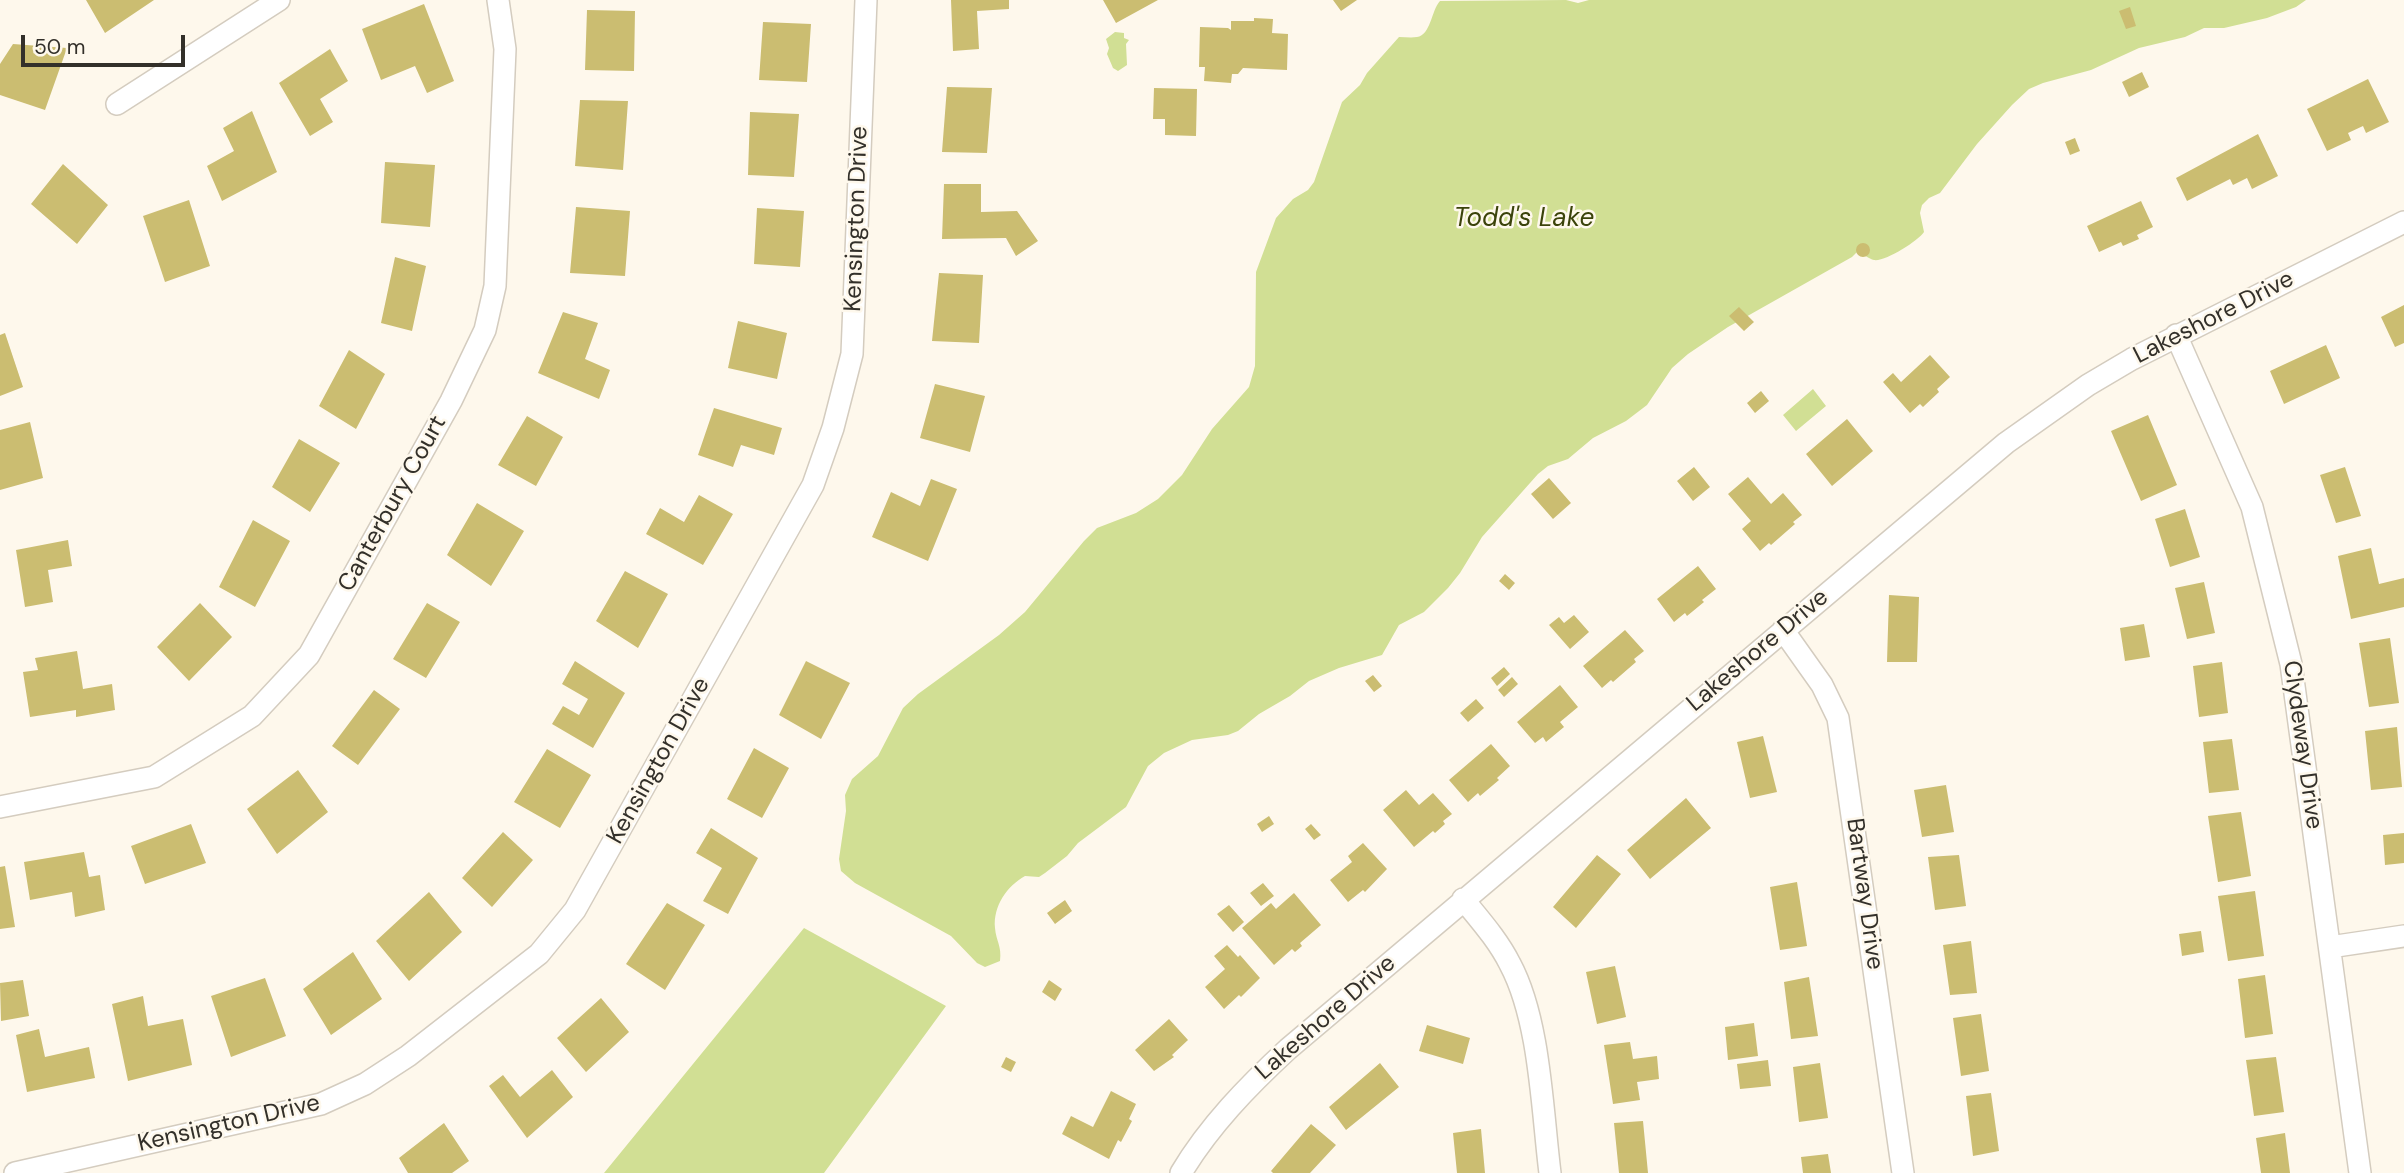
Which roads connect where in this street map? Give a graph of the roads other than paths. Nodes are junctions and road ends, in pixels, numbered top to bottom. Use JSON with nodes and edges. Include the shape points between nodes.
{"nodes":[{"id":1,"x":279,"y":0,"type":"edge"},
{"id":2,"x":498,"y":0,"type":"edge"},
{"id":3,"x":866,"y":0,"type":"edge"},
{"id":4,"x":117,"y":104,"type":"dead end"},
{"id":5,"x":2404,"y":222,"type":"edge"},
{"id":6,"x":2176,"y":335,"type":"junction"},
{"id":7,"x":1783,"y":630,"type":"junction"},
{"id":8,"x":0,"y":807,"type":"edge"},
{"id":9,"x":1463,"y":900,"type":"junction"},
{"id":10,"x":2404,"y":936,"type":"edge"},
{"id":11,"x":2330,"y":947,"type":"junction"},
{"id":12,"x":15,"y":1173,"type":"edge"},
{"id":13,"x":1181,"y":1173,"type":"edge"},
{"id":14,"x":1550,"y":1173,"type":"edge"},
{"id":15,"x":1903,"y":1173,"type":"edge"},
{"id":16,"x":2360,"y":1173,"type":"edge"}],
"edges":[{"from":1,"to":4,"type":"street"},
{"from":2,"to":8,"type":"street","name":"Canterbury Court","via":[[505,49],[495,286],[485,330],[451,401],[309,654],[252,716],[154,777]]},
{"from":3,"to":12,"type":"street","name":"Kensington Drive","via":[[852,354],[833,428],[813,485],[575,910],[539,954],[365,1084],[321,1104]]},
{"from":5,"to":6,"type":"street","name":"Lakeshore Drive"},
{"from":6,"to":7,"type":"street","name":"Lakeshore Drive","via":[[2088,385],[2006,443]]},
{"from":6,"to":11,"type":"street","name":"Clydeway Drive","via":[[2252,507],[2291,664]]},
{"from":7,"to":9,"type":"street","name":"Lakeshore Drive"},
{"from":7,"to":15,"type":"street","name":"Bartway Drive","via":[[1822,685],[1838,718]]},
{"from":9,"to":13,"type":"street","name":"Lakeshore Drive","via":[[1256,1078],[1204,1138]]},
{"from":9,"to":14,"type":"street","via":[[1499,944],[1526,1002]]},
{"from":10,"to":11,"type":"street"},
{"from":11,"to":16,"type":"street","name":"Clydeway Drive"}]}
